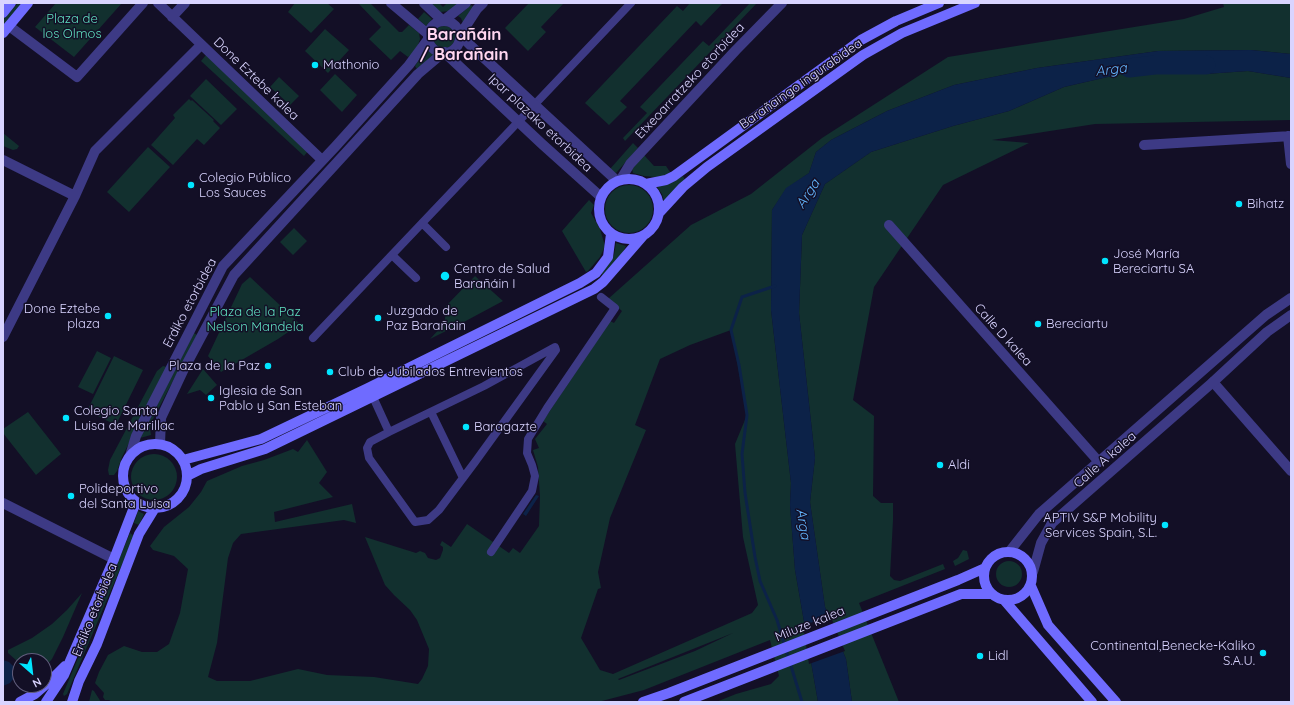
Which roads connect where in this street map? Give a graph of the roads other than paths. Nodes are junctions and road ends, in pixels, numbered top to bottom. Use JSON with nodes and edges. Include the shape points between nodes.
{"nodes":[{"id":1,"x":11,"y":3,"type":"edge"},
{"id":2,"x":28,"y":3,"type":"edge"},
{"id":3,"x":143,"y":3,"type":"edge"},
{"id":4,"x":158,"y":3,"type":"edge"},
{"id":5,"x":185,"y":3,"type":"edge"},
{"id":6,"x":391,"y":3,"type":"edge"},
{"id":7,"x":424,"y":3,"type":"edge"},
{"id":8,"x":466,"y":3,"type":"edge"},
{"id":9,"x":483,"y":3,"type":"edge"},
{"id":10,"x":631,"y":3,"type":"edge"},
{"id":11,"x":782,"y":3,"type":"edge"},
{"id":12,"x":939,"y":3,"type":"edge"},
{"id":13,"x":975,"y":3,"type":"edge"},
{"id":14,"x":3,"y":12,"type":"edge"},
{"id":15,"x":172,"y":17,"type":"junction"},
{"id":16,"x":444,"y":21,"type":"junction"},
{"id":17,"x":6,"y":29,"type":"edge"},
{"id":18,"x":460,"y":35,"type":"junction"},
{"id":19,"x":429,"y":37,"type":"junction"},
{"id":20,"x":201,"y":44,"type":"junction"},
{"id":21,"x":444,"y":52,"type":"junction"},
{"id":22,"x":534,"y":104,"type":"junction"},
{"id":23,"x":518,"y":122,"type":"junction"},
{"id":24,"x":1289,"y":136,"type":"edge"},
{"id":25,"x":1144,"y":145,"type":"dead end"},
{"id":26,"x":3,"y":160,"type":"edge"},
{"id":27,"x":322,"y":160,"type":"junction"},
{"id":28,"x":1291,"y":164,"type":"edge"},
{"id":29,"x":619,"y":180,"type":"junction"},
{"id":30,"x":646,"y":184,"type":"junction"},
{"id":31,"x":75,"y":196,"type":"junction"},
{"id":32,"x":601,"y":197,"type":"junction"},
{"id":33,"x":659,"y":214,"type":"junction"},
{"id":34,"x":422,"y":223,"type":"junction"},
{"id":35,"x":889,"y":225,"type":"dead end"},
{"id":36,"x":611,"y":234,"type":"junction"},
{"id":37,"x":643,"y":236,"type":"junction"},
{"id":38,"x":446,"y":248,"type":"dead end"},
{"id":39,"x":392,"y":255,"type":"junction"},
{"id":40,"x":416,"y":278,"type":"dead end"},
{"id":41,"x":601,"y":297,"type":"dead end"},
{"id":42,"x":1291,"y":298,"type":"edge"},
{"id":43,"x":1291,"y":315,"type":"edge"},
{"id":44,"x":3,"y":337,"type":"edge"},
{"id":45,"x":313,"y":338,"type":"dead end"},
{"id":46,"x":1226,"y":350,"type":"junction"},
{"id":47,"x":1214,"y":382,"type":"junction"},
{"id":48,"x":373,"y":397,"type":"junction"},
{"id":49,"x":1167,"y":401,"type":"junction"},
{"id":50,"x":431,"y":412,"type":"junction"},
{"id":51,"x":389,"y":432,"type":"junction"},
{"id":52,"x":160,"y":444,"type":"junction"},
{"id":53,"x":130,"y":456,"type":"junction"},
{"id":54,"x":183,"y":460,"type":"junction"},
{"id":55,"x":1099,"y":462,"type":"junction"},
{"id":56,"x":1291,"y":471,"type":"edge"},
{"id":57,"x":187,"y":476,"type":"junction"},
{"id":58,"x":463,"y":478,"type":"junction"},
{"id":59,"x":136,"y":502,"type":"junction"},
{"id":60,"x":3,"y":503,"type":"edge"},
{"id":61,"x":155,"y":508,"type":"junction"},
{"id":62,"x":491,"y":552,"type":"dead end"},
{"id":63,"x":1009,"y":552,"type":"junction"},
{"id":64,"x":114,"y":559,"type":"junction"},
{"id":65,"x":985,"y":568,"type":"junction"},
{"id":66,"x":1033,"y":572,"type":"junction"},
{"id":67,"x":1031,"y":586,"type":"junction"},
{"id":68,"x":991,"y":594,"type":"junction"},
{"id":69,"x":1004,"y":600,"type":"junction"},
{"id":70,"x":70,"y":660,"type":"junction"},
{"id":71,"x":75,"y":700,"type":"edge"},
{"id":72,"x":20,"y":702,"type":"edge"},
{"id":73,"x":46,"y":702,"type":"edge"},
{"id":74,"x":643,"y":702,"type":"edge"},
{"id":75,"x":684,"y":702,"type":"edge"},
{"id":76,"x":1092,"y":702,"type":"edge"},
{"id":77,"x":1116,"y":702,"type":"edge"}],
"edges":[{"from":1,"to":14,"type":"main road"},
{"from":2,"to":17,"type":"main road"},
{"from":3,"to":17,"type":"street","via":[[76,77]]},
{"from":4,"to":15,"type":"street","name":"Done Eztebe kalea"},
{"from":5,"to":15,"type":"street"},
{"from":6,"to":19,"type":"street"},
{"from":7,"to":16,"type":"street"},
{"from":8,"to":16,"type":"street"},
{"from":9,"to":18,"type":"street"},
{"from":10,"to":22,"type":"street"},
{"from":11,"to":29,"type":"street","name":"Etxeoarratzeko etorbidea","via":[[630,164]]},
{"from":12,"to":30,"type":"main road","name":"Barañaingo ingurabidea","via":[[896,21],[861,40],[674,176]]},
{"from":13,"to":33,"type":"main road","name":"Barañaingo ingurabidea","via":[[902,33],[862,55],[707,167],[683,187]]},
{"from":15,"to":20,"type":"street","name":"Done Eztebe kalea"},
{"from":16,"to":18,"type":"street","via":[[456,26]]},
{"from":16,"to":19,"type":"street","via":[[432,28]]},
{"from":18,"to":21,"type":"street","via":[[454,49]]},
{"from":18,"to":22,"type":"street","name":"Ipar plazako etorbidea"},
{"from":19,"to":21,"type":"street","via":[[435,50]]},
{"from":19,"to":27,"type":"street","name":"Erdiko etorbidea","via":[[409,65]]},
{"from":20,"to":27,"type":"street","name":"Done Eztebe kalea"},
{"from":20,"to":31,"type":"street","via":[[95,152]]},
{"from":21,"to":23,"type":"street","name":"Ipar plazako etorbidea"},
{"from":21,"to":52,"type":"street","name":"Erdiko etorbidea","via":[[413,79],[234,275],[161,418]]},
{"from":22,"to":23,"type":"street"},
{"from":22,"to":29,"type":"street","name":"Ipar plazako etorbidea"},
{"from":23,"to":32,"type":"street","name":"Ipar plazako etorbidea"},
{"from":23,"to":34,"type":"street"},
{"from":24,"to":25,"type":"street"},
{"from":24,"to":28,"type":"street"},
{"from":26,"to":31,"type":"street"},
{"from":27,"to":53,"type":"street","name":"Erdiko etorbidea","via":[[223,266],[136,436]]},
{"from":29,"to":30,"type":"main road","via":[[630,178]]},
{"from":29,"to":32,"type":"main road","via":[[605,190]]},
{"from":30,"to":33,"type":"main road","via":[[657,197]]},
{"from":31,"to":44,"type":"street"},
{"from":32,"to":36,"type":"main road","via":[[599,217]]},
{"from":33,"to":37,"type":"main road","via":[[651,230]]},
{"from":34,"to":38,"type":"street"},
{"from":34,"to":39,"type":"street"},
{"from":35,"to":55,"type":"street","name":"Calle D kalea"},
{"from":36,"to":37,"type":"main road","via":[[627,239]]},
{"from":36,"to":54,"type":"main road","via":[[608,257],[596,273],[580,283],[261,439]]},
{"from":37,"to":48,"type":"main road","via":[[594,289]]},
{"from":39,"to":40,"type":"street"},
{"from":39,"to":45,"type":"street"},
{"from":41,"to":62,"type":"street","via":[[616,308],[528,439],[527,453],[535,476],[532,491]]},
{"from":42,"to":46,"type":"street","via":[[1266,315]]},
{"from":43,"to":47,"type":"street","via":[[1267,332]]},
{"from":46,"to":47,"type":"street","via":[[1225,357],[1212,369]]},
{"from":46,"to":49,"type":"street","name":"Calle A kalea"},
{"from":47,"to":49,"type":"street","via":[[1200,379]]},
{"from":47,"to":56,"type":"street"},
{"from":47,"to":66,"type":"street","name":"Calle A kalea","via":[[1052,523],[1041,543]]},
{"from":48,"to":51,"type":"street"},
{"from":48,"to":57,"type":"main road","via":[[265,450],[201,469]]},
{"from":49,"to":55,"type":"street","name":"Calle A kalea"},
{"from":50,"to":51,"type":"street"},
{"from":50,"to":58,"type":"street"},
{"from":50,"to":58,"type":"street","via":[[555,347],[556,350]]},
{"from":51,"to":58,"type":"street","via":[[370,442],[370,458],[415,522],[428,520],[439,510]]},
{"from":52,"to":53,"type":"main road","via":[[149,445]]},
{"from":52,"to":54,"type":"main road","via":[[177,452]]},
{"from":53,"to":59,"type":"main road","via":[[125,465],[124,485]]},
{"from":54,"to":57,"type":"main road"},
{"from":55,"to":63,"type":"street","name":"Calle A kalea","via":[[1039,514]]},
{"from":57,"to":61,"type":"main road","via":[[186,486],[174,502],[165,507]]},
{"from":59,"to":61,"type":"main road"},
{"from":59,"to":64,"type":"main road","name":"Erdiko etorbidea"},
{"from":60,"to":64,"type":"street"},
{"from":61,"to":71,"type":"main road","name":"Erdiko etorbidea","via":[[139,534],[97,644],[79,681]]},
{"from":63,"to":65,"type":"main road","via":[[994,556]]},
{"from":63,"to":66,"type":"main road","via":[[1024,558]]},
{"from":64,"to":70,"type":"main road","name":"Erdiko etorbidea"},
{"from":65,"to":68,"type":"main road","via":[[984,582]]},
{"from":65,"to":74,"type":"main road","name":"Miluze kalea"},
{"from":66,"to":67,"type":"main road"},
{"from":67,"to":69,"type":"main road","via":[[1020,598]]},
{"from":67,"to":77,"type":"main road","via":[[1048,625]]},
{"from":68,"to":69,"type":"main road"},
{"from":68,"to":75,"type":"main road","name":"Miluze kalea","via":[[961,594]]},
{"from":69,"to":76,"type":"main road"},
{"from":70,"to":72,"type":"main road","via":[[35,694]]},
{"from":70,"to":73,"type":"main road","name":"Erdiko etorbidea","via":[[64,675]]}]}
